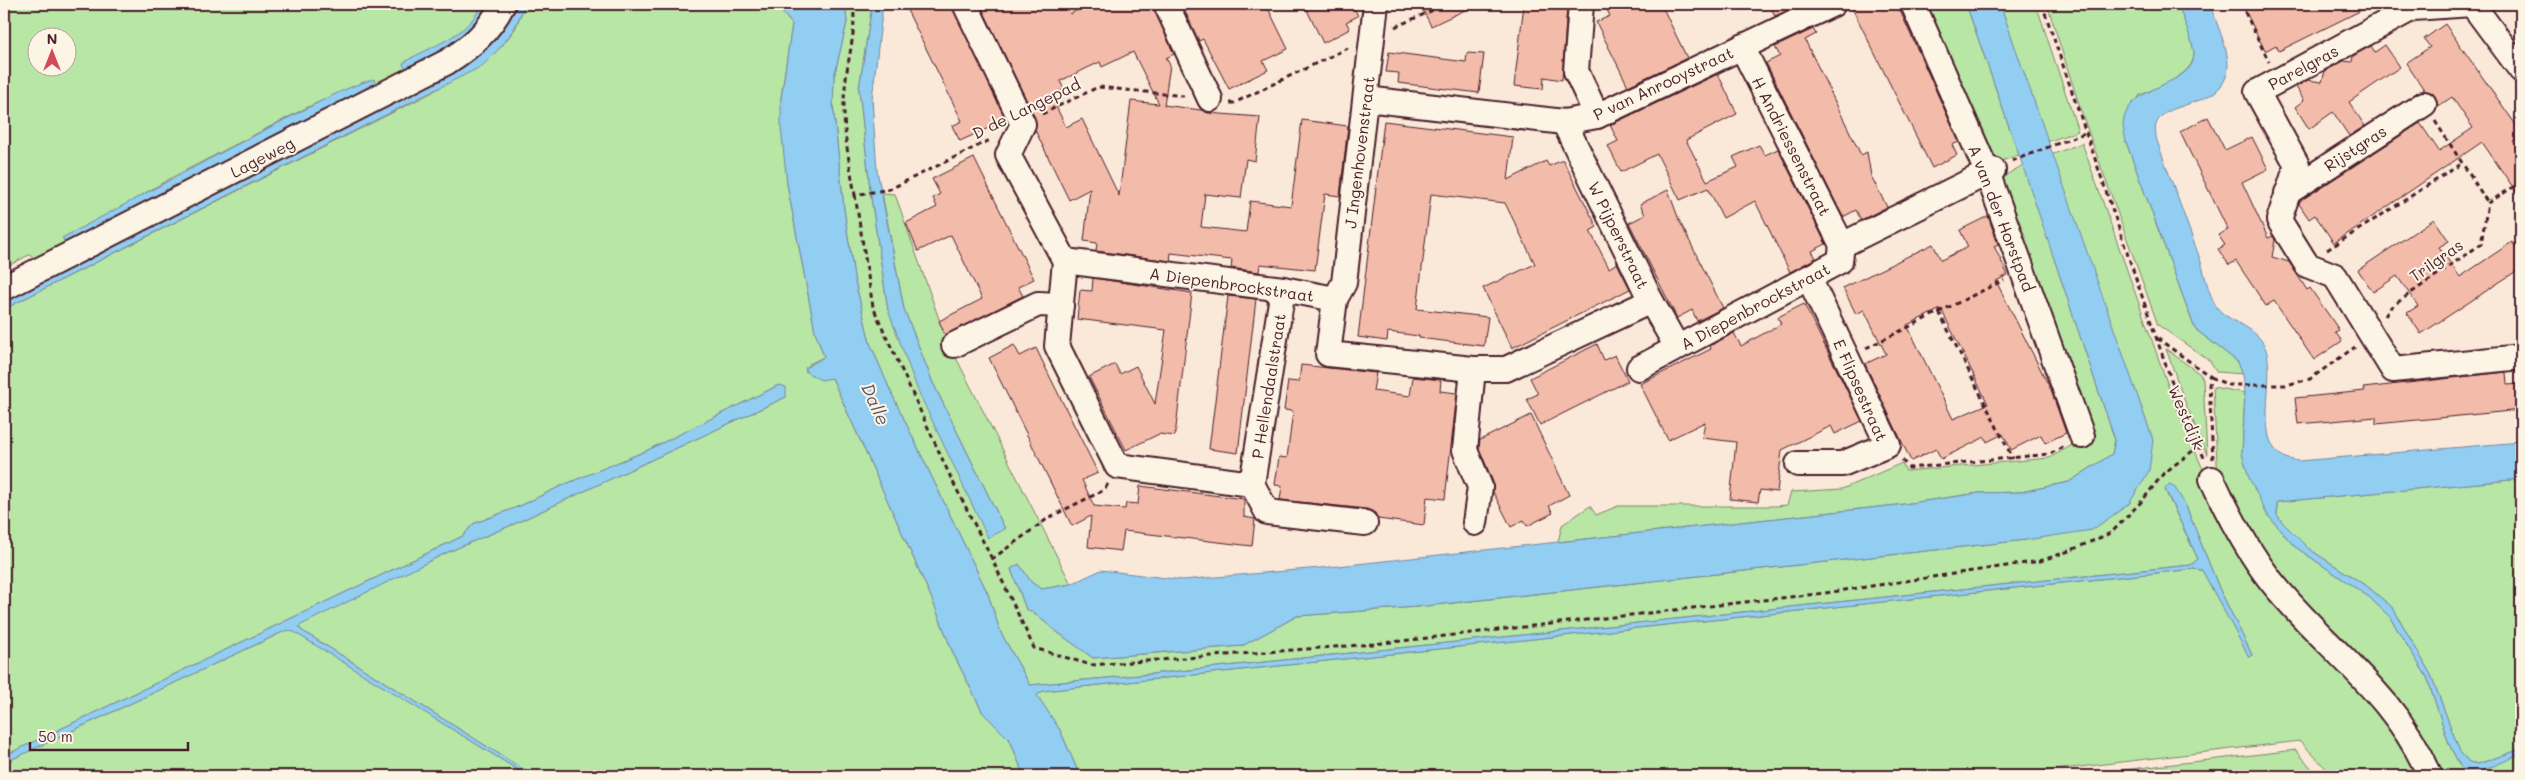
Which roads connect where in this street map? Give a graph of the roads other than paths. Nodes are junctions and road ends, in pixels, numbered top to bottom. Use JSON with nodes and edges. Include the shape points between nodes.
{"nodes":[{"id":1,"x":503,"y":4,"type":"edge"},
{"id":2,"x":965,"y":4,"type":"edge"},
{"id":3,"x":1166,"y":4,"type":"edge"},
{"id":4,"x":1376,"y":4,"type":"edge"},
{"id":5,"x":1581,"y":4,"type":"edge"},
{"id":6,"x":1833,"y":4,"type":"edge"},
{"id":7,"x":1913,"y":4,"type":"edge"},
{"id":8,"x":2472,"y":4,"type":"edge"},
{"id":9,"x":1742,"y":47,"type":"junction"},
{"id":10,"x":2521,"y":70,"type":"edge"},
{"id":11,"x":1210,"y":99,"type":"road end"},
{"id":12,"x":1366,"y":99,"type":"junction"},
{"id":13,"x":2424,"y":104,"type":"road end"},
{"id":14,"x":1597,"y":116,"type":"junction"},
{"id":15,"x":1564,"y":122,"type":"junction"},
{"id":16,"x":1998,"y":167,"type":"junction"},
{"id":17,"x":2287,"y":193,"type":"junction"},
{"id":18,"x":1842,"y":245,"type":"junction"},
{"id":19,"x":1065,"y":261,"type":"junction"},
{"id":20,"x":1809,"y":278,"type":"junction"},
{"id":21,"x":4,"y":288,"type":"edge"},
{"id":22,"x":1283,"y":289,"type":"junction"},
{"id":23,"x":1335,"y":299,"type":"junction"},
{"id":24,"x":1651,"y":301,"type":"junction"},
{"id":25,"x":1061,"y":305,"type":"junction"},
{"id":26,"x":954,"y":345,"type":"dead end"},
{"id":27,"x":1677,"y":347,"type":"junction"},
{"id":28,"x":2521,"y":357,"type":"edge"},
{"id":29,"x":1639,"y":368,"type":"dead end"},
{"id":30,"x":1473,"y":369,"type":"junction"},
{"id":31,"x":2082,"y":436,"type":"road end"},
{"id":32,"x":1798,"y":464,"type":"dead end"},
{"id":33,"x":2212,"y":479,"type":"road end"},
{"id":34,"x":1252,"y":484,"type":"junction"},
{"id":35,"x":1365,"y":523,"type":"dead end"},
{"id":36,"x":1475,"y":523,"type":"dead end"},
{"id":37,"x":2430,"y":776,"type":"edge"}],
"edges":[{"from":1,"to":21,"type":"street","name":"Lageweg","via":[[482,37],[446,62]]},
{"from":2,"to":19,"type":"street","via":[[1022,124],[1008,155]]},
{"from":3,"to":11,"type":"street"},
{"from":4,"to":12,"type":"street","name":"J Ingenhovenstraat"},
{"from":5,"to":14,"type":"street","via":[[1576,71]]},
{"from":6,"to":9,"type":"street","name":"P van Anrooystraat"},
{"from":7,"to":16,"type":"street","name":"A van der Horstpad"},
{"from":8,"to":10,"type":"street"},
{"from":8,"to":17,"type":"street","name":"Parelgras","via":[[2413,8],[2257,92],[2297,166]]},
{"from":9,"to":14,"type":"street","name":"P van Anrooystraat"},
{"from":9,"to":18,"type":"street","name":"H Andriessenstraat"},
{"from":12,"to":15,"type":"street","name":"P van Anrooystraat"},
{"from":12,"to":23,"type":"street","name":"J Ingenhovenstraat","via":[[1344,283]]},
{"from":13,"to":17,"type":"street","name":"Rijstgras"},
{"from":14,"to":15,"type":"street","name":"P van Anrooystraat"},
{"from":15,"to":24,"type":"street","name":"W Pijperstraat"},
{"from":16,"to":18,"type":"street","name":"A Diepenbrockstraat"},
{"from":16,"to":31,"type":"street","name":"A van der Horstpad","via":[[2023,270]]},
{"from":17,"to":28,"type":"street","name":"Parelgras","via":[[2280,220],[2306,263],[2335,276],[2392,370]]},
{"from":18,"to":20,"type":"street","name":"A Diepenbrockstraat","via":[[1840,261]]},
{"from":19,"to":22,"type":"street","name":"A Diepenbrockstraat"},
{"from":19,"to":25,"type":"street"},
{"from":20,"to":27,"type":"street","name":"A Diepenbrockstraat"},
{"from":20,"to":32,"type":"street","name":"E Flipsestraat","via":[[1888,445],[1842,464]]},
{"from":22,"to":23,"type":"street","name":"A Diepenbrockstraat"},
{"from":22,"to":34,"type":"street","name":"P Hellendaalstraat"},
{"from":23,"to":30,"type":"street","name":"A Diepenbrockstraat","via":[[1328,354]]},
{"from":24,"to":27,"type":"street","name":"W Pijperstraat"},
{"from":24,"to":30,"type":"street","name":"A Diepenbrockstraat","via":[[1506,369]]},
{"from":25,"to":26,"type":"street","via":[[1038,304]]},
{"from":25,"to":34,"type":"street","via":[[1057,346],[1117,466]]},
{"from":27,"to":29,"type":"street","name":"A Diepenbrockstraat"},
{"from":30,"to":36,"type":"street","via":[[1465,450],[1480,487]]},
{"from":33,"to":37,"type":"street","via":[[2248,547],[2271,581],[2361,673],[2393,711]]},
{"from":34,"to":35,"type":"street","via":[[1267,512]]}]}
